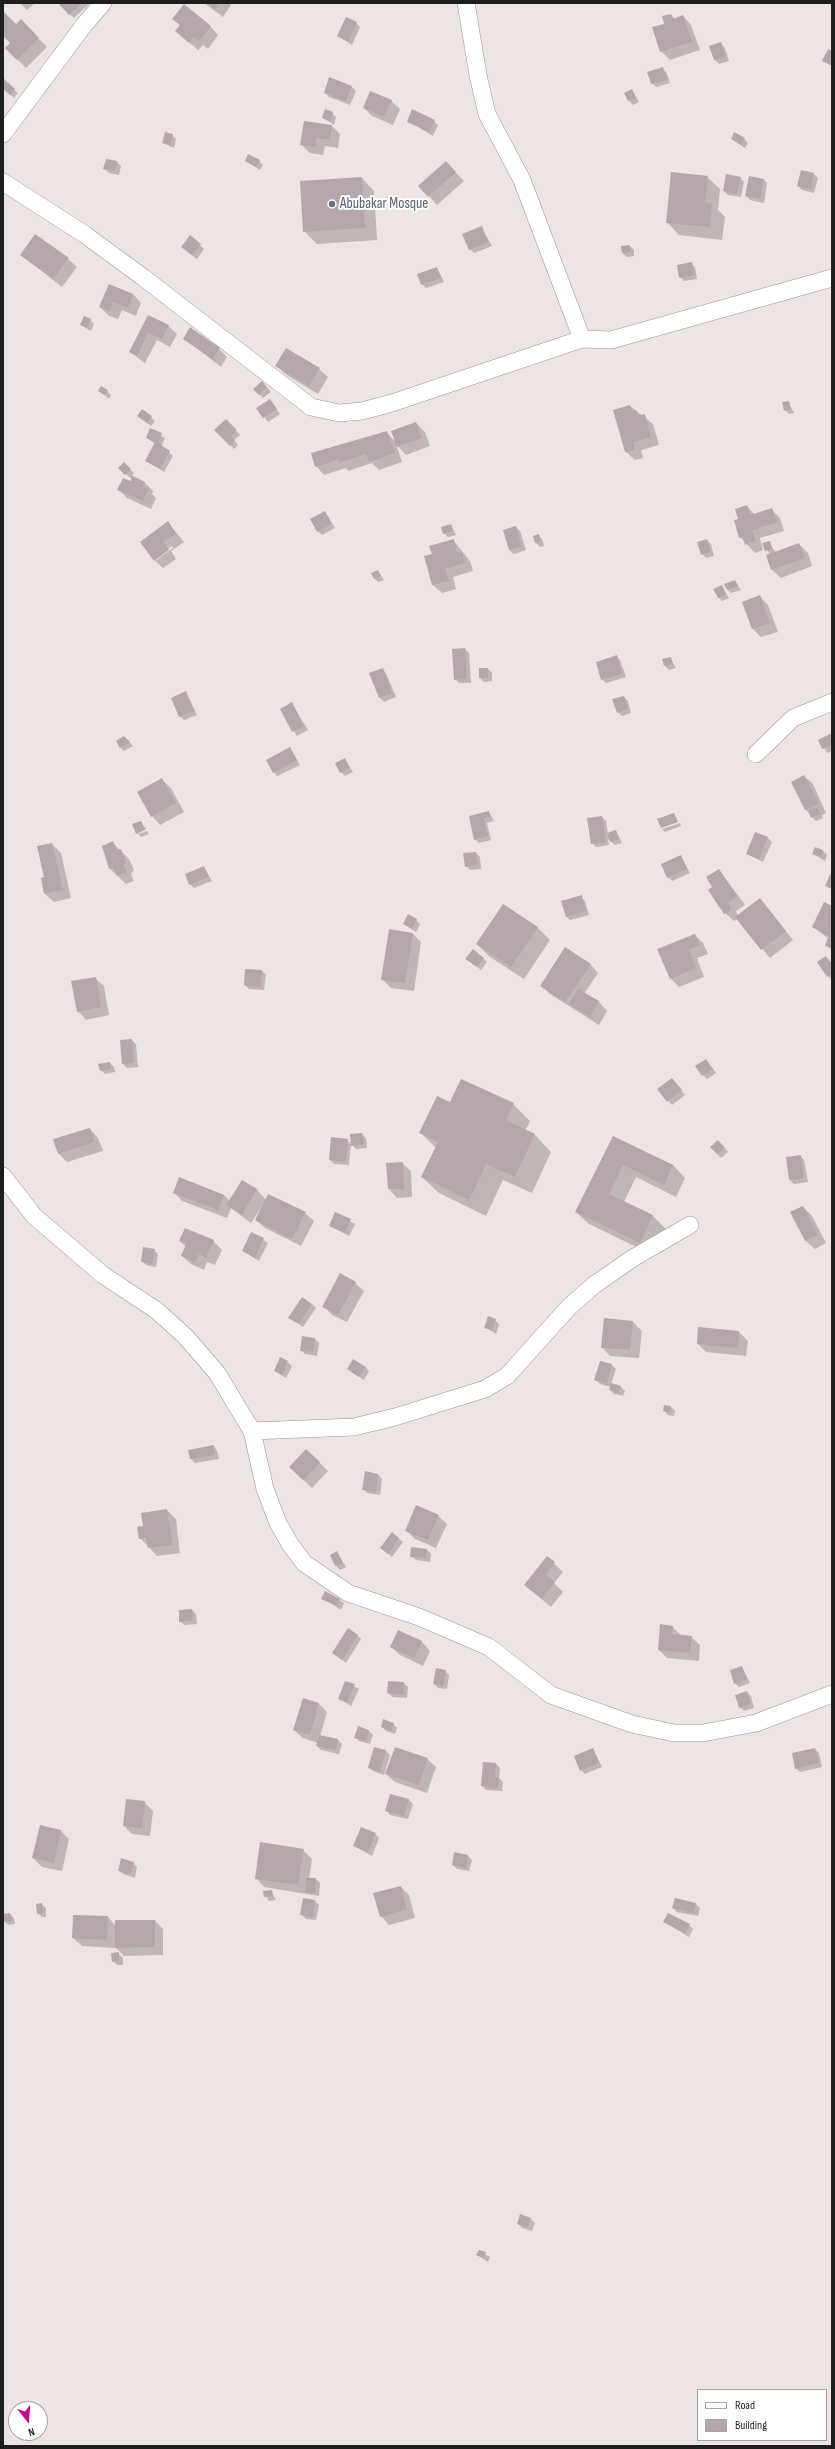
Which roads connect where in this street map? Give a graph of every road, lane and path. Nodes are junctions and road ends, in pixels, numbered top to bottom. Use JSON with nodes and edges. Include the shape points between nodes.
{"nodes":[{"id":1,"x":103,"y":3,"type":"edge"},
{"id":2,"x":466,"y":3,"type":"edge"},
{"id":3,"x":3,"y":134,"type":"edge"},
{"id":4,"x":3,"y":182,"type":"edge"},
{"id":5,"x":832,"y":278,"type":"edge"},
{"id":6,"x":582,"y":339,"type":"junction"},
{"id":7,"x":832,"y":702,"type":"edge"},
{"id":8,"x":756,"y":754,"type":"dead end"},
{"id":9,"x":3,"y":1176,"type":"edge"},
{"id":10,"x":690,"y":1225,"type":"dead end"},
{"id":11,"x":252,"y":1431,"type":"junction"},
{"id":12,"x":832,"y":1694,"type":"edge"}],
"edges":[{"from":1,"to":3,"type":"street"},
{"from":2,"to":6,"type":"street","via":[[487,114],[522,180]]},
{"from":4,"to":6,"type":"street","via":[[84,234],[311,407],[339,413],[362,411]]},
{"from":5,"to":6,"type":"street","via":[[611,340]]},
{"from":7,"to":8,"type":"street","via":[[793,718]]},
{"from":9,"to":11,"type":"street","via":[[34,1216],[103,1275],[156,1310],[185,1336],[217,1373]]},
{"from":10,"to":11,"type":"street","via":[[633,1258],[594,1286],[569,1307],[507,1376],[485,1389],[354,1427]]},
{"from":11,"to":12,"type":"street","via":[[268,1496],[278,1523],[304,1563],[348,1593],[419,1618],[489,1647],[551,1695],[632,1724],[674,1733],[703,1733],[756,1722]]}]}
